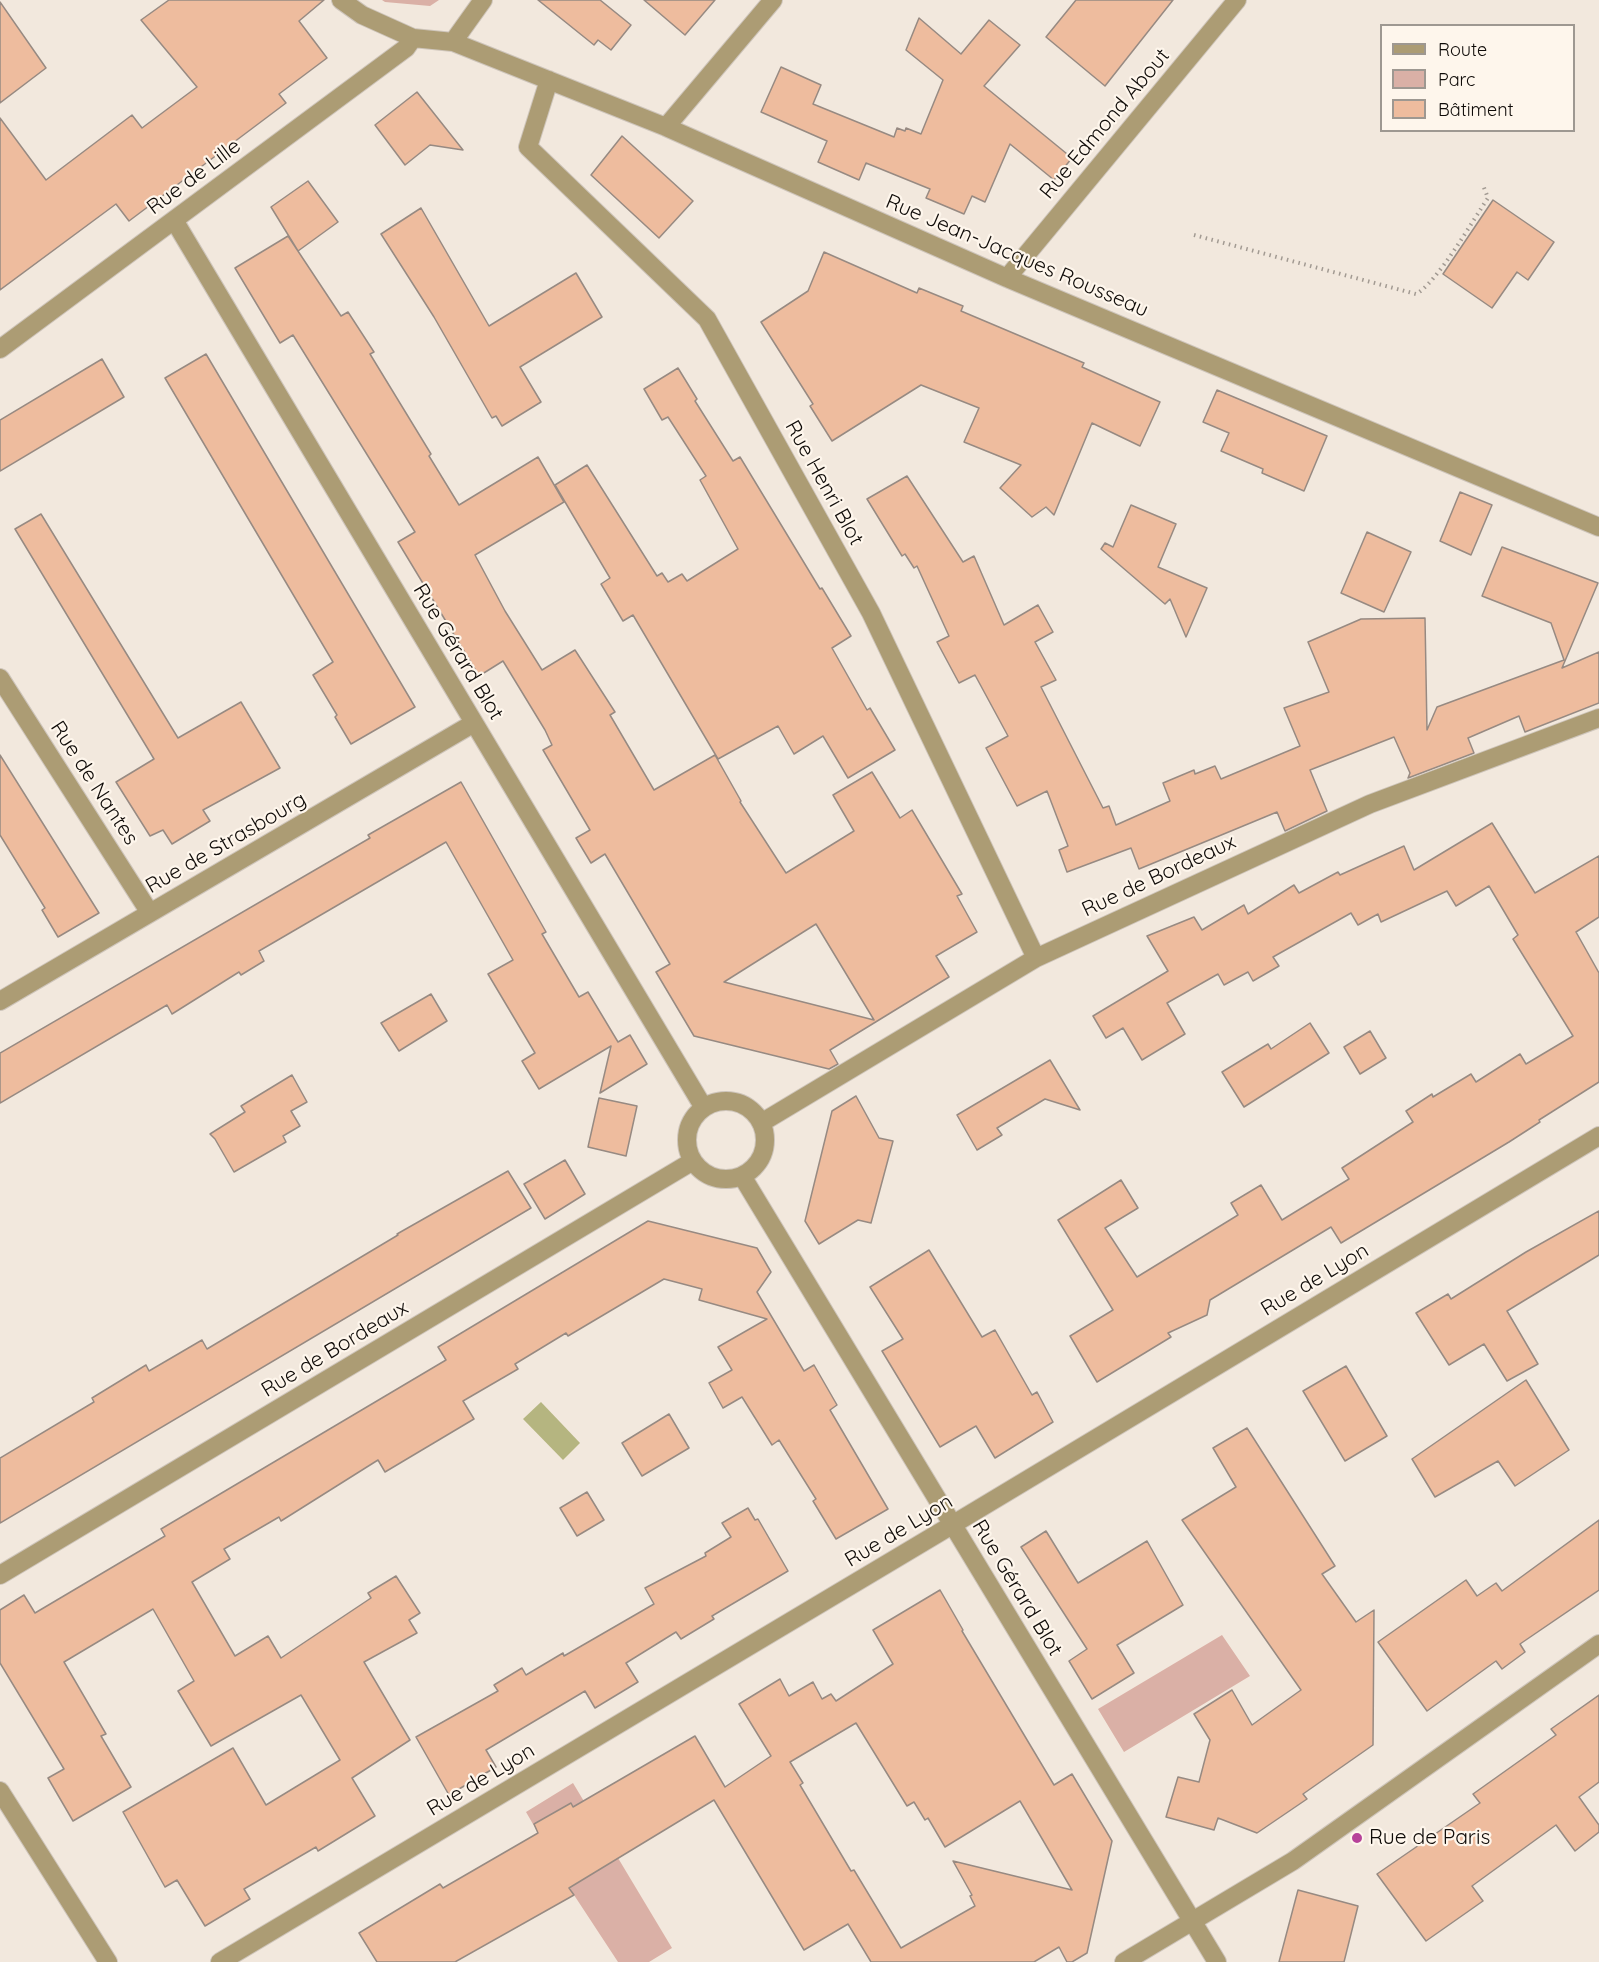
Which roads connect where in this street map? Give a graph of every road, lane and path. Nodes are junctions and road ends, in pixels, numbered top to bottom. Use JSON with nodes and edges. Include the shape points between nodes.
{"nodes":[{"id":1,"x":341,"y":0,"type":"edge"},
{"id":2,"x":483,"y":0,"type":"edge"},
{"id":3,"x":773,"y":0,"type":"edge"},
{"id":4,"x":1237,"y":0,"type":"edge"},
{"id":5,"x":413,"y":38,"type":"junction"},
{"id":6,"x":453,"y":42,"type":"junction"},
{"id":7,"x":549,"y":80,"type":"junction"},
{"id":8,"x":666,"y":127,"type":"junction"},
{"id":9,"x":1483,"y":185,"type":"dead end"},
{"id":10,"x":174,"y":220,"type":"junction"},
{"id":11,"x":1194,"y":235,"type":"dead end"},
{"id":12,"x":1007,"y":278,"type":"junction"},
{"id":13,"x":0,"y":349,"type":"edge"},
{"id":14,"x":1599,"y":527,"type":"edge"},
{"id":15,"x":0,"y":678,"type":"edge"},
{"id":16,"x":1599,"y":718,"type":"edge"},
{"id":17,"x":474,"y":723,"type":"junction"},
{"id":18,"x":150,"y":913,"type":"junction"},
{"id":19,"x":1036,"y":958,"type":"junction"},
{"id":20,"x":0,"y":1000,"type":"edge"},
{"id":21,"x":704,"y":1108,"type":"junction"},
{"id":22,"x":761,"y":1123,"type":"junction"},
{"id":23,"x":1599,"y":1136,"type":"edge"},
{"id":24,"x":693,"y":1161,"type":"junction"},
{"id":25,"x":742,"y":1176,"type":"junction"},
{"id":26,"x":952,"y":1525,"type":"junction"},
{"id":27,"x":0,"y":1575,"type":"edge"},
{"id":28,"x":1599,"y":1644,"type":"edge"},
{"id":29,"x":0,"y":1791,"type":"edge"},
{"id":30,"x":1193,"y":1922,"type":"junction"},
{"id":31,"x":108,"y":1962,"type":"edge"},
{"id":32,"x":220,"y":1962,"type":"edge"},
{"id":33,"x":1124,"y":1962,"type":"edge"},
{"id":34,"x":1217,"y":1962,"type":"edge"}],
"edges":[{"from":1,"to":5,"type":"street","name":"Rue Jean-Jacques Rousseau"},
{"from":2,"to":6,"type":"street"},
{"from":3,"to":8,"type":"street"},
{"from":4,"to":12,"type":"street","name":"Rue Edmond About"},
{"from":5,"to":6,"type":"street","name":"Rue Jean-Jacques Rousseau"},
{"from":5,"to":10,"type":"street","name":"Rue de Lille","via":[[406,48]]},
{"from":6,"to":7,"type":"street","name":"Rue Jean-Jacques Rousseau"},
{"from":7,"to":8,"type":"street","name":"Rue Jean-Jacques Rousseau"},
{"from":7,"to":19,"type":"street","name":"Rue Henri Blot","via":[[528,147],[707,319],[871,613]]},
{"from":8,"to":12,"type":"street","name":"Rue Jean-Jacques Rousseau"},
{"from":9,"to":11,"type":"path","via":[[1488,198],[1437,272],[1416,294]]},
{"from":10,"to":13,"type":"street","name":"Rue de Lille"},
{"from":10,"to":17,"type":"street","name":"Rue Gérard Blot"},
{"from":12,"to":14,"type":"street","name":"Rue Jean-Jacques Rousseau"},
{"from":15,"to":18,"type":"street","name":"Rue de Nantes"},
{"from":16,"to":19,"type":"street","name":"Rue de Bordeaux","via":[[1370,804]]},
{"from":17,"to":18,"type":"street","name":"Rue de Strasbourg"},
{"from":17,"to":21,"type":"street","name":"Rue Gérard Blot"},
{"from":18,"to":20,"type":"street","name":"Rue de Strasbourg"},
{"from":19,"to":22,"type":"street","name":"Rue de Bordeaux"},
{"from":21,"to":22,"type":"street","via":[[723,1102],[742,1105]]},
{"from":21,"to":24,"type":"street","via":[[690,1126],[687,1138]]},
{"from":22,"to":25,"type":"street","via":[[765,1134],[763,1153],[753,1169]]},
{"from":23,"to":26,"type":"street","name":"Rue de Lyon"},
{"from":24,"to":25,"type":"street","via":[[710,1176]]},
{"from":24,"to":27,"type":"street","name":"Rue de Bordeaux"},
{"from":25,"to":26,"type":"street","name":"Rue Gérard Blot"},
{"from":26,"to":30,"type":"street","name":"Rue Gérard Blot"},
{"from":26,"to":32,"type":"street","name":"Rue de Lyon"},
{"from":28,"to":30,"type":"street","via":[[1293,1861]]},
{"from":29,"to":31,"type":"street"},
{"from":30,"to":33,"type":"street"},
{"from":30,"to":34,"type":"street","name":"Rue Gérard Blot"}]}
